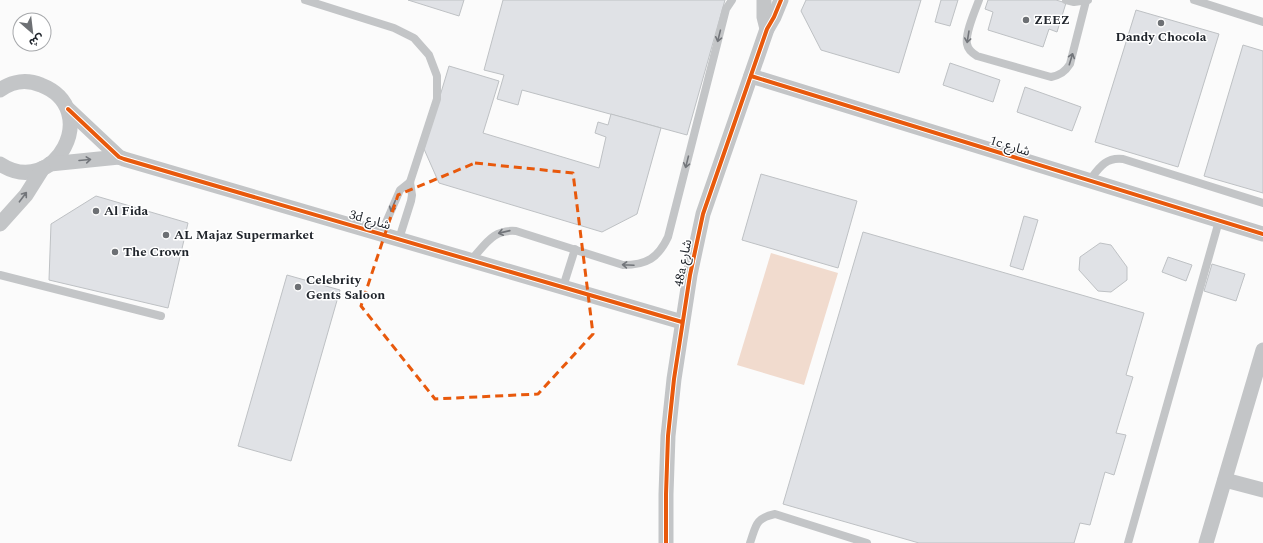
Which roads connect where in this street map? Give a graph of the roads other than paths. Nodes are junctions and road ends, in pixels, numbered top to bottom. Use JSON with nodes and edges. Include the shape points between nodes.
{"nodes":[{"id":1,"x":306,"y":0,"type":"edge"},
{"id":2,"x":732,"y":0,"type":"edge"},
{"id":3,"x":764,"y":0,"type":"edge"},
{"id":4,"x":781,"y":0,"type":"edge"},
{"id":5,"x":979,"y":0,"type":"edge"},
{"id":6,"x":1066,"y":0,"type":"edge"},
{"id":7,"x":1087,"y":0,"type":"edge"},
{"id":8,"x":1194,"y":0,"type":"edge"},
{"id":9,"x":1263,"y":22,"type":"edge"},
{"id":10,"x":766,"y":28,"type":"junction"},
{"id":11,"x":751,"y":76,"type":"junction"},
{"id":12,"x":2,"y":87,"type":"edge"},
{"id":13,"x":68,"y":109,"type":"junction"},
{"id":14,"x":119,"y":157,"type":"junction"},
{"id":15,"x":0,"y":164,"type":"edge"},
{"id":16,"x":47,"y":166,"type":"junction"},
{"id":17,"x":1089,"y":181,"type":"junction"},
{"id":18,"x":410,"y":182,"type":"junction"},
{"id":19,"x":1263,"y":203,"type":"edge"},
{"id":20,"x":1220,"y":221,"type":"junction"},
{"id":21,"x":0,"y":224,"type":"edge"},
{"id":22,"x":381,"y":234,"type":"junction"},
{"id":23,"x":1263,"y":234,"type":"edge"},
{"id":24,"x":399,"y":239,"type":"junction"},
{"id":25,"x":575,"y":250,"type":"junction"},
{"id":26,"x":471,"y":260,"type":"junction"},
{"id":27,"x":0,"y":275,"type":"edge"},
{"id":28,"x":563,"y":287,"type":"junction"},
{"id":29,"x":161,"y":316,"type":"dead end"},
{"id":30,"x":682,"y":322,"type":"junction"},
{"id":31,"x":1263,"y":350,"type":"edge"},
{"id":32,"x":1225,"y":480,"type":"junction"},
{"id":33,"x":1263,"y":490,"type":"edge"},
{"id":34,"x":666,"y":543,"type":"edge"},
{"id":35,"x":750,"y":543,"type":"edge"},
{"id":36,"x":867,"y":543,"type":"edge"},
{"id":37,"x":1128,"y":543,"type":"edge"},
{"id":38,"x":1206,"y":543,"type":"edge"}],
"edges":[{"from":1,"to":18,"type":"lane","via":[[394,28],[414,38],[429,55],[437,76],[437,99]]},
{"from":2,"to":25,"type":"lane","one_way":true,"via":[[726,9],[664,247],[656,256],[635,265],[623,265]]},
{"from":3,"to":10,"type":"street","name":"48a شارع"},
{"from":4,"to":10,"type":"street","name":"48a شارع"},
{"from":5,"to":7,"type":"lane","one_way":true,"via":[[966,38],[970,52],[1051,77],[1066,71],[1070,64]]},
{"from":6,"to":7,"type":"lane"},
{"from":8,"to":9,"type":"lane"},
{"from":10,"to":11,"type":"street","name":"48a شارع"},
{"from":11,"to":17,"type":"street","name":"1c شارع"},
{"from":11,"to":30,"type":"street","name":"48a شارع","via":[[703,214]]},
{"from":12,"to":13,"type":"street","name":"3d شارع","via":[[20,81],[35,82],[49,88],[60,97]]},
{"from":13,"to":14,"type":"street","name":"3d شارع"},
{"from":13,"to":16,"type":"street","via":[[71,125],[68,140],[62,153]]},
{"from":16,"to":14,"type":"street","name":"3d شارع","one_way":true},
{"from":14,"to":22,"type":"street","name":"3d شارع"},
{"from":15,"to":16,"type":"street","name":"3d شارع","via":[[18,172],[31,172]]},
{"from":21,"to":16,"type":"street","one_way":true},
{"from":17,"to":19,"type":"lane","via":[[1107,161],[1123,158]]},
{"from":17,"to":20,"type":"street","name":"1c شارع"},
{"from":18,"to":22,"type":"lane","one_way":true,"via":[[400,190]]},
{"from":18,"to":24,"type":"lane","via":[[412,195]]},
{"from":20,"to":23,"type":"street","name":"1c شارع"},
{"from":20,"to":37,"type":"lane"},
{"from":22,"to":24,"type":"street","name":"3d شارع"},
{"from":24,"to":26,"type":"street","name":"3d شارع"},
{"from":25,"to":26,"type":"lane","one_way":true,"via":[[508,230],[493,236]]},
{"from":25,"to":28,"type":"lane"},
{"from":26,"to":28,"type":"street","name":"3d شارع"},
{"from":27,"to":29,"type":"lane"},
{"from":28,"to":30,"type":"street","name":"3d شارع"},
{"from":30,"to":34,"type":"street","name":"48a شارع","via":[[668,436]]},
{"from":31,"to":32,"type":"street"},
{"from":32,"to":33,"type":"street"},
{"from":32,"to":38,"type":"street"},
{"from":35,"to":36,"type":"lane","via":[[756,523],[761,518],[775,514]]}]}
